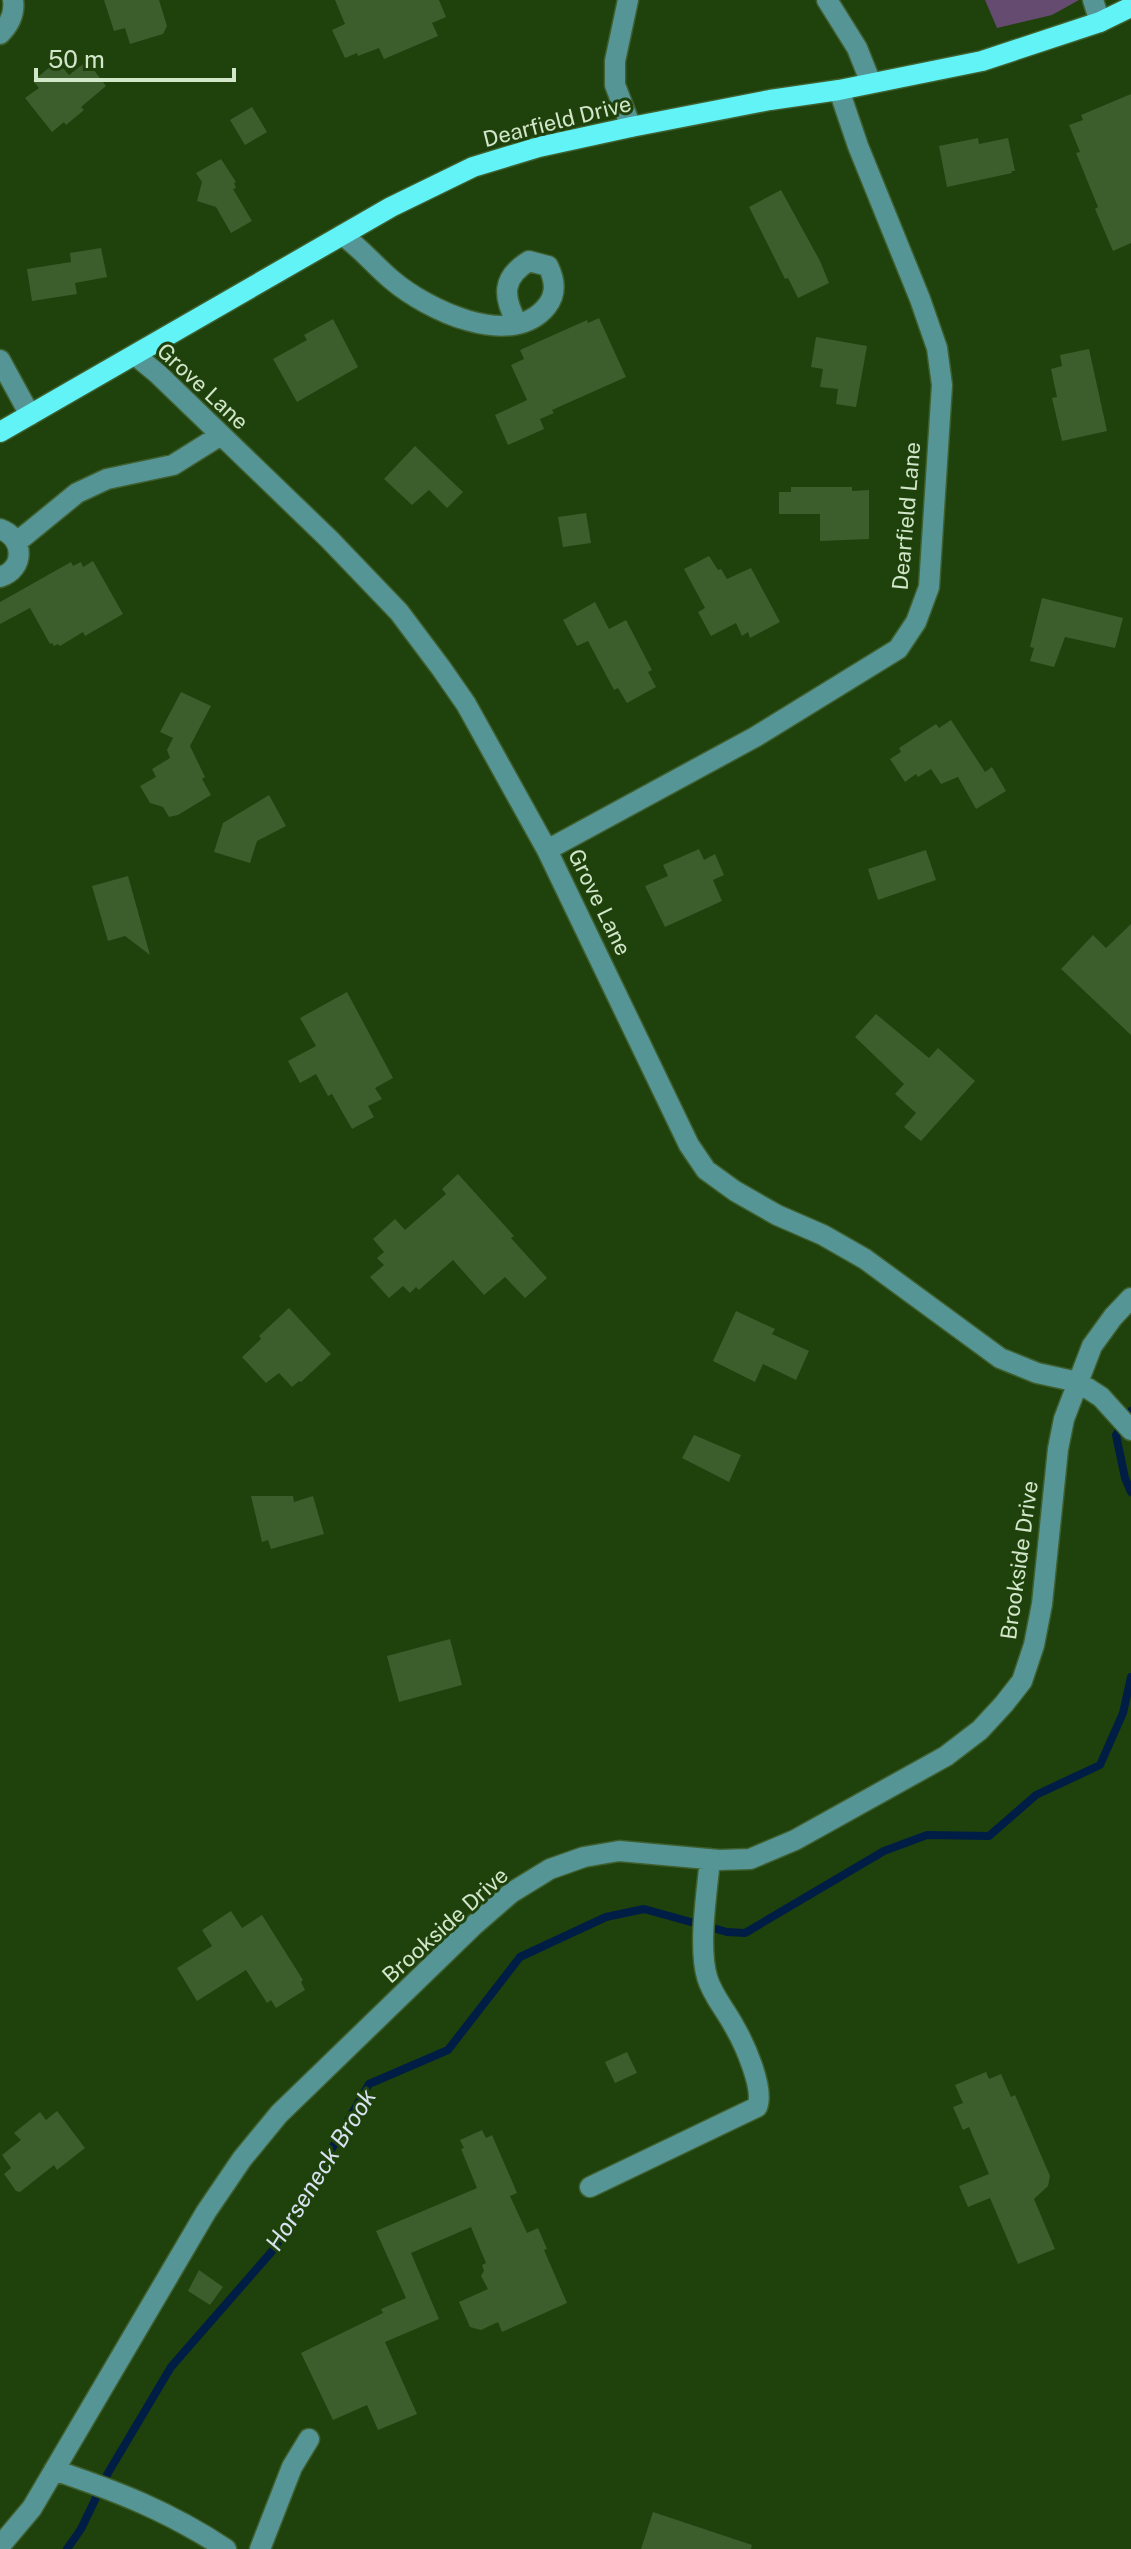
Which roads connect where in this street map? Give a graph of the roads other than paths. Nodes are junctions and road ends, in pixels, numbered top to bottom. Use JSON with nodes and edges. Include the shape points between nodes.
{"nodes":[{"id":1,"x":13,"y":0,"type":"edge"},
{"id":2,"x":628,"y":0,"type":"edge"},
{"id":3,"x":827,"y":0,"type":"edge"},
{"id":4,"x":1093,"y":0,"type":"edge"},
{"id":5,"x":1131,"y":7,"type":"edge"},
{"id":6,"x":1100,"y":22,"type":"junction"},
{"id":7,"x":0,"y":34,"type":"edge"},
{"id":8,"x":871,"y":83,"type":"junction"},
{"id":9,"x":839,"y":90,"type":"junction"},
{"id":10,"x":631,"y":127,"type":"junction"},
{"id":11,"x":342,"y":235,"type":"junction"},
{"id":12,"x":517,"y":323,"type":"dead end"},
{"id":13,"x":135,"y":355,"type":"junction"},
{"id":14,"x":0,"y":360,"type":"edge"},
{"id":15,"x":30,"y":415,"type":"junction"},
{"id":16,"x":0,"y":432,"type":"edge"},
{"id":17,"x":221,"y":435,"type":"junction"},
{"id":18,"x":8,"y":536,"type":"edge"},
{"id":19,"x":0,"y":577,"type":"edge"},
{"id":20,"x":547,"y":850,"type":"junction"},
{"id":21,"x":1131,"y":1298,"type":"edge"},
{"id":22,"x":1078,"y":1382,"type":"junction"},
{"id":23,"x":1131,"y":1430,"type":"edge"},
{"id":24,"x":710,"y":1859,"type":"junction"},
{"id":25,"x":590,"y":2187,"type":"dead end"},
{"id":26,"x":309,"y":2439,"type":"dead end"},
{"id":27,"x":54,"y":2470,"type":"junction"},
{"id":28,"x":0,"y":2546,"type":"edge"},
{"id":29,"x":226,"y":2549,"type":"edge"},
{"id":30,"x":260,"y":2549,"type":"edge"}],
"edges":[{"from":1,"to":7,"type":"street","via":[[9,25]]},
{"from":2,"to":10,"type":"street","via":[[615,85]]},
{"from":3,"to":8,"type":"street","via":[[857,48]]},
{"from":4,"to":6,"type":"street"},
{"from":5,"to":6,"type":"main road","name":"Dearfield Drive"},
{"from":6,"to":8,"type":"main road","name":"Dearfield Drive","via":[[982,61]]},
{"from":8,"to":9,"type":"main road","name":"Dearfield Drive"},
{"from":9,"to":10,"type":"main road","name":"Dearfield Drive"},
{"from":9,"to":20,"type":"street","name":"Dearfield Lane","via":[[937,348],[942,385],[929,587],[916,622],[898,649],[755,737]]},
{"from":10,"to":11,"type":"main road","name":"Dearfield Drive","via":[[473,167]]},
{"from":11,"to":12,"type":"street","via":[[420,300],[466,321],[494,327]]},
{"from":11,"to":13,"type":"main road","name":"Dearfield Drive"},
{"from":13,"to":15,"type":"main road","name":"Dearfield Drive"},
{"from":13,"to":17,"type":"street","name":"Grove Lane"},
{"from":14,"to":15,"type":"street"},
{"from":15,"to":16,"type":"main road","name":"Dearfield Drive"},
{"from":17,"to":18,"type":"street","via":[[173,465],[107,479],[77,493]]},
{"from":17,"to":20,"type":"street","name":"Grove Lane","via":[[399,612],[466,704]]},
{"from":18,"to":19,"type":"street","via":[[19,549],[17,565]]},
{"from":20,"to":22,"type":"street","name":"Grove Lane","via":[[689,1145],[706,1170],[777,1215],[865,1259],[1000,1358]]},
{"from":21,"to":22,"type":"street","name":"Brookside Drive","via":[[1092,1346]]},
{"from":22,"to":23,"type":"street","via":[[1101,1397]]},
{"from":22,"to":24,"type":"street","name":"Brookside Drive","via":[[1058,1449],[1042,1604],[1022,1681],[980,1730],[897,1784],[750,1859]]},
{"from":24,"to":25,"type":"street","via":[[707,1979],[736,2029],[759,2103]]},
{"from":24,"to":27,"type":"street","name":"Brookside Drive","via":[[619,1851],[584,1857],[550,1869],[511,1893],[473,1926],[279,2114],[242,2159]]},
{"from":26,"to":30,"type":"street","via":[[292,2467]]},
{"from":27,"to":28,"type":"street","name":"Brookside Drive","via":[[32,2508]]},
{"from":27,"to":29,"type":"street","via":[[189,2524]]}]}
